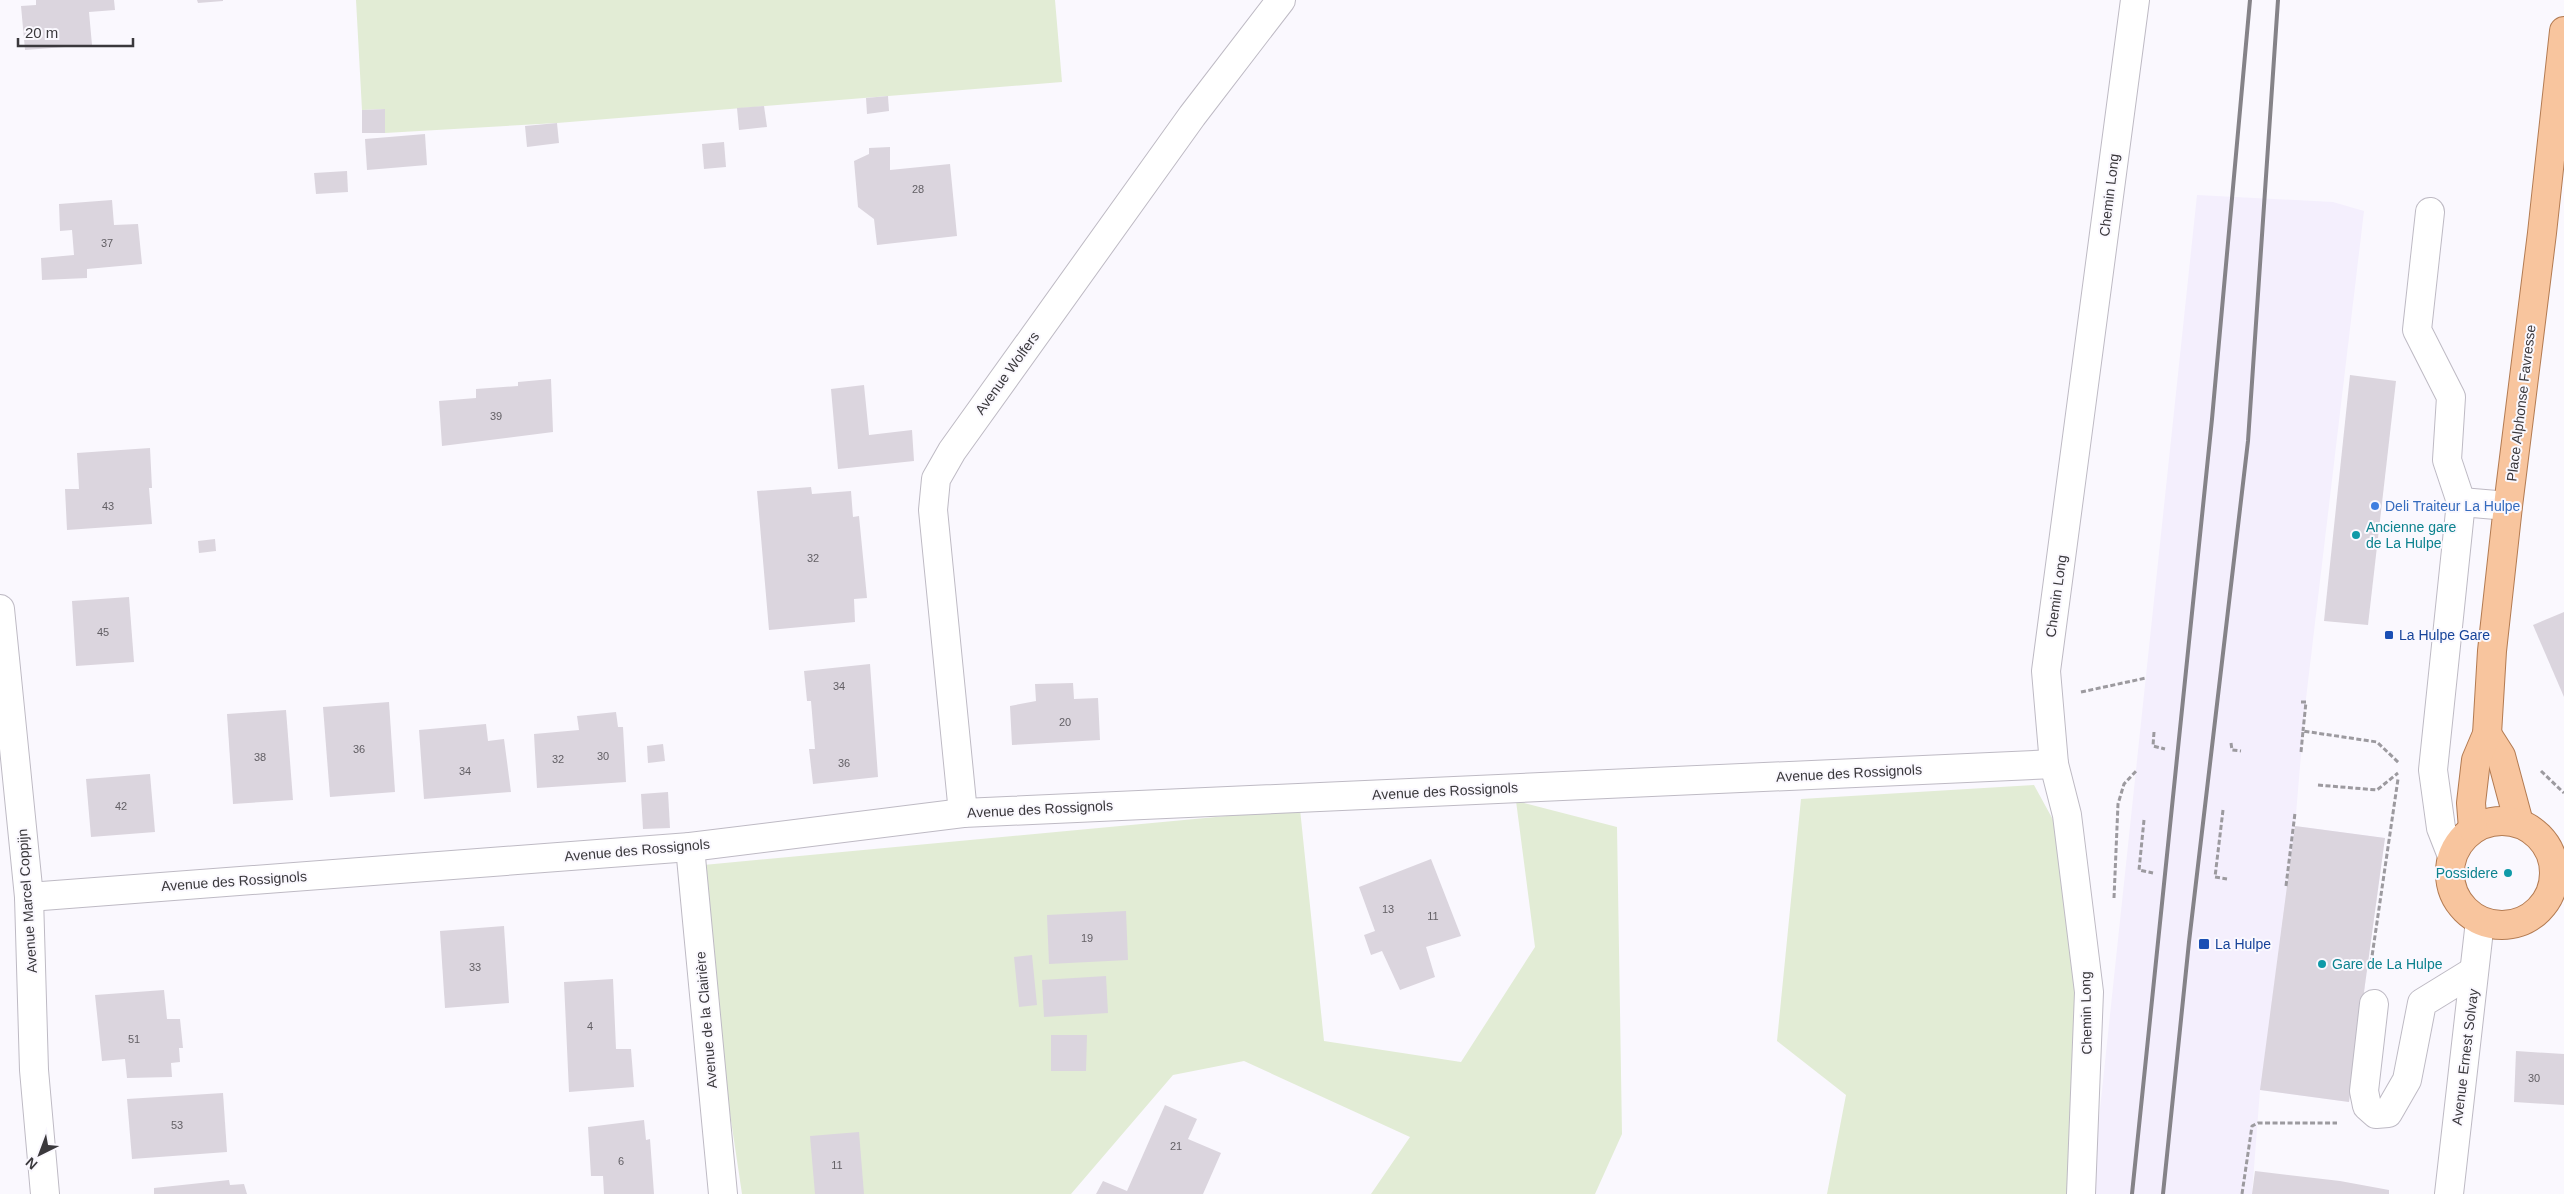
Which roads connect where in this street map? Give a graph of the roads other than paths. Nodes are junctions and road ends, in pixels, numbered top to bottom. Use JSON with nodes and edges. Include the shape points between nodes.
{"nodes":[{"id":1,"x":1281,"y":0,"type":"edge"},
{"id":2,"x":2135,"y":0,"type":"edge"},
{"id":3,"x":2564,"y":31,"type":"edge"},
{"id":4,"x":2559,"y":122,"type":"edge"},
{"id":5,"x":2430,"y":212,"type":"dead end"},
{"id":6,"x":2461,"y":502,"type":"junction"},
{"id":7,"x":2508,"y":506,"type":"junction"},
{"id":8,"x":0,"y":609,"type":"edge"},
{"id":9,"x":2487,"y":734,"type":"junction"},
{"id":10,"x":2054,"y":764,"type":"junction"},
{"id":11,"x":963,"y":812,"type":"junction"},
{"id":12,"x":2519,"y":823,"type":"junction"},
{"id":13,"x":2473,"y":829,"type":"junction"},
{"id":14,"x":690,"y":847,"type":"junction"},
{"id":15,"x":2452,"y":856,"type":"junction"},
{"id":16,"x":2558,"y":888,"type":"edge"},
{"id":17,"x":29,"y":897,"type":"junction"},
{"id":18,"x":2480,"y":921,"type":"junction"},
{"id":19,"x":2474,"y":971,"type":"junction"},
{"id":20,"x":2374,"y":1004,"type":"dead end"},
{"id":21,"x":45,"y":1194,"type":"edge"},
{"id":22,"x":723,"y":1194,"type":"edge"},
{"id":23,"x":2081,"y":1194,"type":"edge"},
{"id":24,"x":2449,"y":1194,"type":"edge"}],
"edges":[{"from":1,"to":11,"type":"street","name":"Avenue Wolfers","via":[[1192,116],[952,451],[936,479],[933,510]]},
{"from":2,"to":10,"type":"street","name":"Chemin Long","via":[[2046,671]]},
{"from":3,"to":4,"type":"main road","name":"Place Alphonse Favresse"},
{"from":4,"to":7,"type":"main road","name":"Place Alphonse Favresse"},
{"from":5,"to":6,"type":"street","via":[[2417,330],[2451,397],[2447,460]]},
{"from":6,"to":7,"type":"street"},
{"from":6,"to":15,"type":"street","via":[[2433,770],[2441,828]]},
{"from":7,"to":9,"type":"main road","name":"Place Alphonse Favresse","via":[[2492,650]]},
{"from":8,"to":17,"type":"street","name":"Avenue Marcel Coppijn"},
{"from":9,"to":12,"type":"main road","via":[[2501,756]]},
{"from":9,"to":13,"type":"main road","name":"Place Alphonse Favresse","via":[[2476,760],[2471,803]]},
{"from":10,"to":11,"type":"street","name":"Avenue des Rossignols"},
{"from":10,"to":23,"type":"street","name":"Chemin Long","via":[[2067,815],[2089,992]]},
{"from":11,"to":14,"type":"street","name":"Avenue des Rossignols"},
{"from":12,"to":13,"type":"main road","via":[[2495,821]]},
{"from":12,"to":16,"type":"main road","via":[[2544,841],[2552,855]]},
{"from":13,"to":15,"type":"main road","via":[[2460,841]]},
{"from":14,"to":17,"type":"street","name":"Avenue des Rossignols"},
{"from":14,"to":22,"type":"street","name":"Avenue de la Clairière"},
{"from":15,"to":18,"type":"main road","via":[[2449,875],[2454,894],[2464,910]]},
{"from":16,"to":18,"type":"main road","via":[[2533,916],[2516,924],[2498,926]]},
{"from":17,"to":21,"type":"street","name":"Avenue Marcel Coppijn","via":[[34,1070]]},
{"from":18,"to":19,"type":"street","name":"Avenue Ernest Solvay"},
{"from":19,"to":20,"type":"street","via":[[2422,1003],[2407,1080],[2388,1113],[2376,1114],[2367,1106],[2364,1091]]},
{"from":19,"to":24,"type":"street","name":"Avenue Ernest Solvay"}]}
